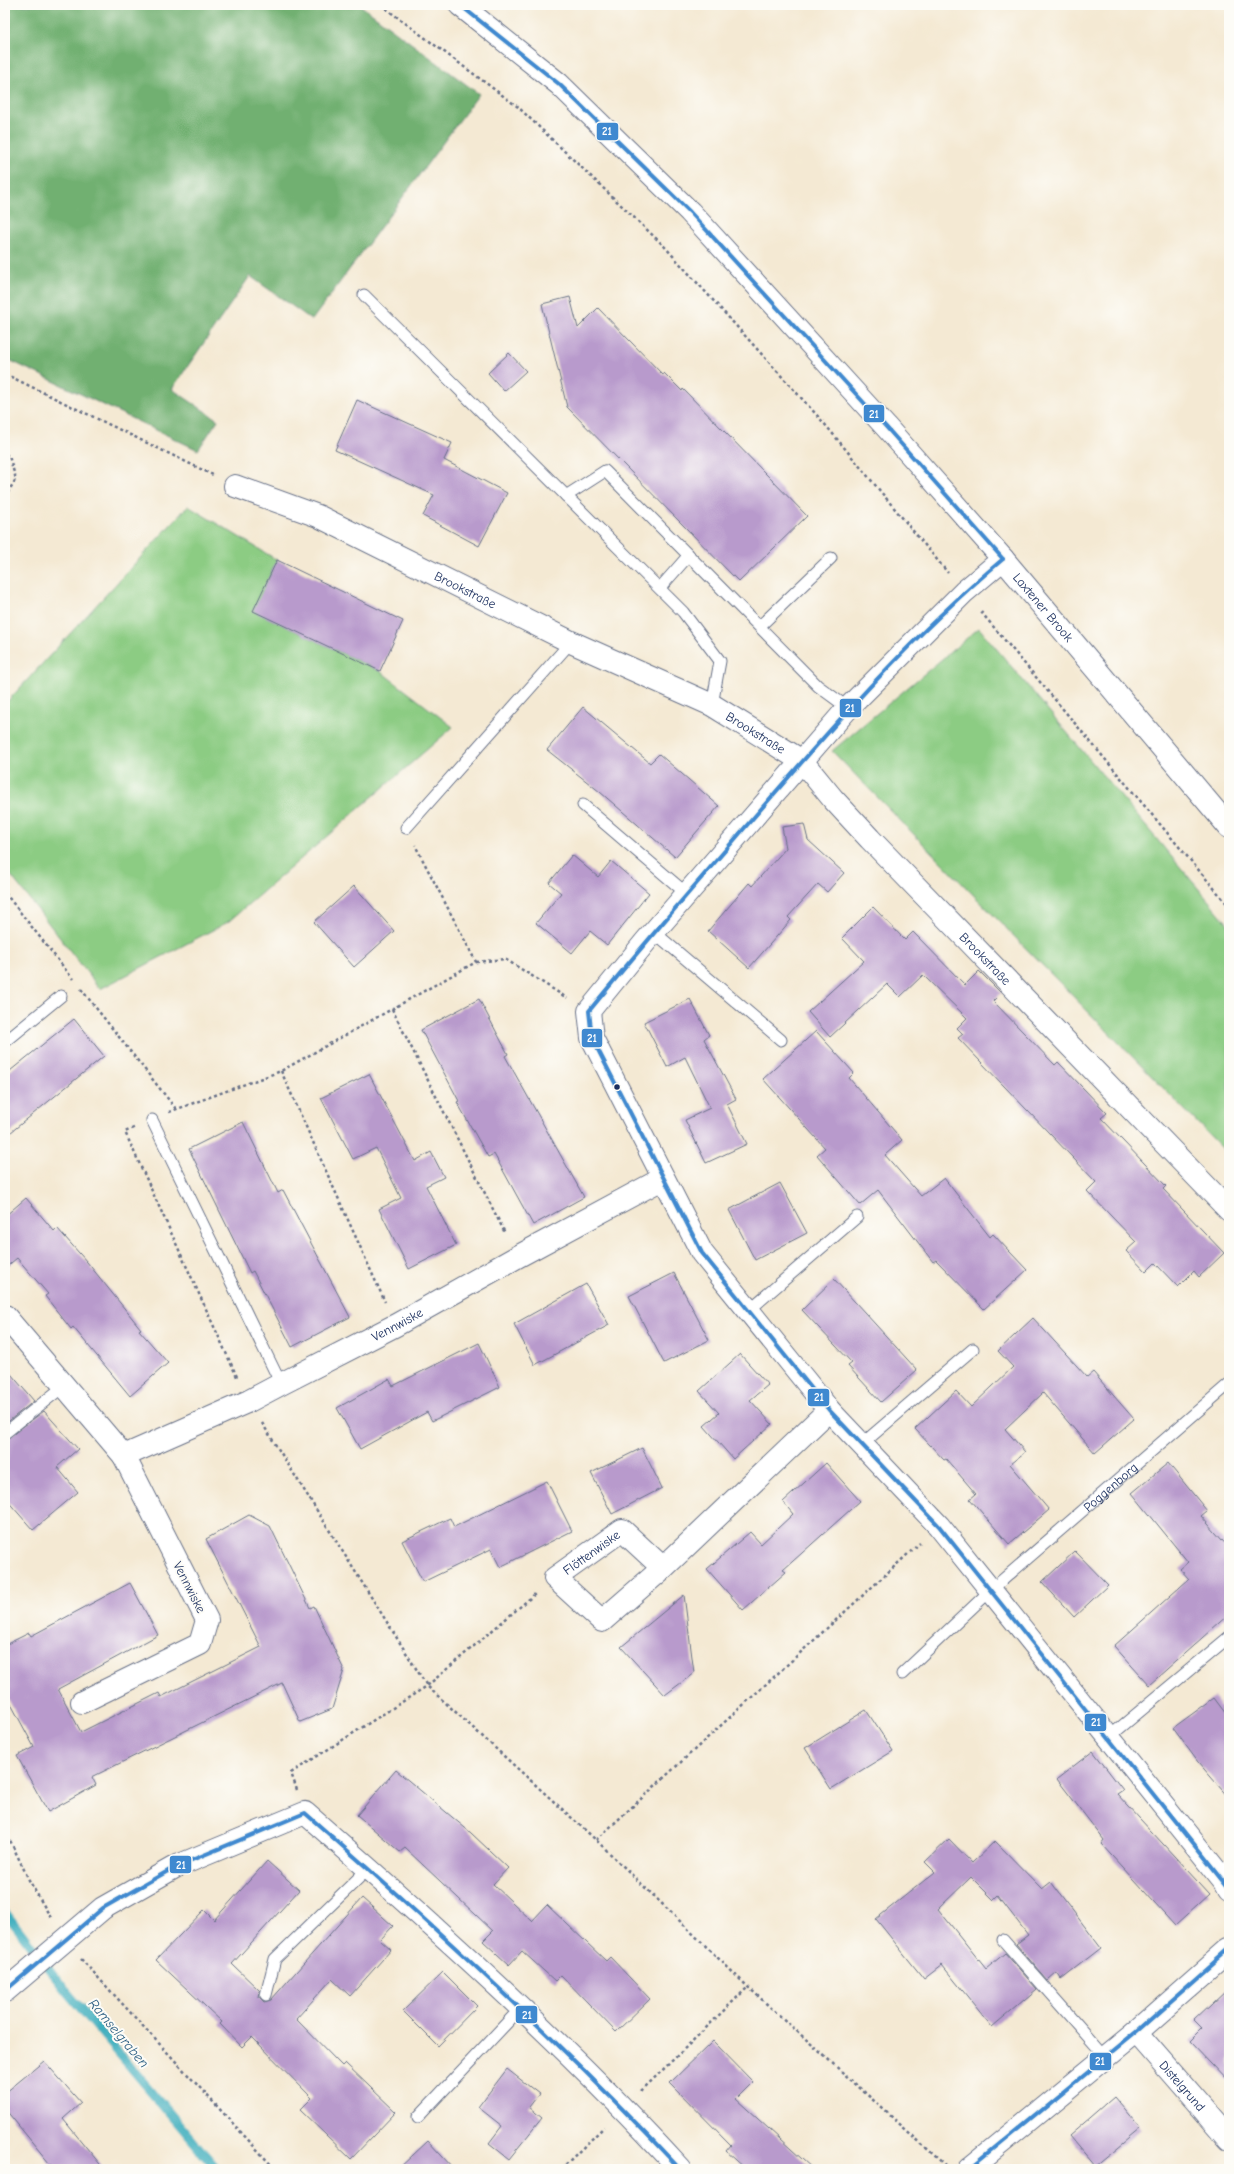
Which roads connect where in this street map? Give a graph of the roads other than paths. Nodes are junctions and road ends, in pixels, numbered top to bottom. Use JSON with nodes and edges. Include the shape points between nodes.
{"nodes":[{"id":1,"x":460,"y":5,"type":"edge"},
{"id":2,"x":364,"y":295,"type":"dead end"},
{"id":3,"x":235,"y":486,"type":"road end"},
{"id":4,"x":566,"y":496,"type":"junction"},
{"id":5,"x":689,"y":556,"type":"junction"},
{"id":6,"x":831,"y":558,"type":"dead end"},
{"id":7,"x":1003,"y":559,"type":"junction"},
{"id":8,"x":660,"y":588,"type":"junction"},
{"id":9,"x":760,"y":626,"type":"junction"},
{"id":10,"x":571,"y":642,"type":"junction"},
{"id":11,"x":712,"y":706,"type":"junction"},
{"id":12,"x":848,"y":708,"type":"junction"},
{"id":13,"x":802,"y":761,"type":"junction"},
{"id":14,"x":583,"y":805,"type":"dead end"},
{"id":15,"x":1229,"y":827,"type":"edge"},
{"id":16,"x":406,"y":828,"type":"road end"},
{"id":17,"x":687,"y":894,"type":"junction"},
{"id":18,"x":654,"y":932,"type":"junction"},
{"id":19,"x":61,"y":996,"type":"dead end"},
{"id":20,"x":781,"y":1040,"type":"dead end"},
{"id":21,"x":5,"y":1042,"type":"edge"},
{"id":22,"x":152,"y":1120,"type":"road end"},
{"id":23,"x":662,"y":1179,"type":"junction"},
{"id":24,"x":1229,"y":1210,"type":"edge"},
{"id":25,"x":857,"y":1217,"type":"dead end"},
{"id":26,"x":748,"y":1311,"type":"junction"},
{"id":27,"x":5,"y":1316,"type":"edge"},
{"id":28,"x":973,"y":1349,"type":"dead end"},
{"id":29,"x":282,"y":1384,"type":"junction"},
{"id":30,"x":1229,"y":1384,"type":"edge"},
{"id":31,"x":64,"y":1386,"type":"junction"},
{"id":32,"x":828,"y":1410,"type":"junction"},
{"id":33,"x":5,"y":1433,"type":"edge"},
{"id":34,"x":861,"y":1445,"type":"junction"},
{"id":35,"x":124,"y":1456,"type":"junction"},
{"id":36,"x":663,"y":1568,"type":"junction"},
{"id":37,"x":991,"y":1590,"type":"junction"},
{"id":38,"x":1229,"y":1637,"type":"edge"},
{"id":39,"x":902,"y":1674,"type":"dead end"},
{"id":40,"x":82,"y":1702,"type":"dead end"},
{"id":41,"x":1109,"y":1737,"type":"junction"},
{"id":42,"x":368,"y":1869,"type":"junction"},
{"id":43,"x":1228,"y":1885,"type":"edge"},
{"id":44,"x":1003,"y":1940,"type":"dead end"},
{"id":45,"x":1229,"y":1950,"type":"edge"},
{"id":46,"x":5,"y":1991,"type":"edge"},
{"id":47,"x":266,"y":1994,"type":"dead end"},
{"id":48,"x":520,"y":2009,"type":"junction"},
{"id":49,"x":1136,"y":2032,"type":"junction"},
{"id":50,"x":1106,"y":2056,"type":"junction"},
{"id":51,"x":418,"y":2117,"type":"dead end"},
{"id":52,"x":1229,"y":2139,"type":"edge"},
{"id":53,"x":680,"y":2169,"type":"edge"},
{"id":54,"x":969,"y":2169,"type":"edge"}],
"edges":[{"from":1,"to":7,"type":"street","name":"Laxtener Brook","via":[[559,84],[690,212]]},
{"from":2,"to":4,"type":"lane"},
{"from":3,"to":10,"type":"street","name":"Brookstraße","via":[[318,516]]},
{"from":4,"to":5,"type":"lane","via":[[605,471]]},
{"from":4,"to":8,"type":"lane"},
{"from":5,"to":8,"type":"lane"},
{"from":5,"to":9,"type":"lane"},
{"from":6,"to":9,"type":"lane"},
{"from":7,"to":12,"type":"street","via":[[964,592]]},
{"from":7,"to":15,"type":"street","name":"Laxtener Brook"},
{"from":8,"to":11,"type":"lane","via":[[683,612],[720,660]]},
{"from":9,"to":12,"type":"lane","via":[[818,686]]},
{"from":10,"to":11,"type":"street","name":"Brookstraße"},
{"from":10,"to":16,"type":"lane"},
{"from":11,"to":13,"type":"street","name":"Brookstraße"},
{"from":12,"to":13,"type":"street"},
{"from":13,"to":17,"type":"street"},
{"from":13,"to":24,"type":"street","name":"Brookstraße","via":[[870,839]]},
{"from":14,"to":17,"type":"lane"},
{"from":17,"to":18,"type":"street"},
{"from":18,"to":20,"type":"lane"},
{"from":18,"to":23,"type":"street","via":[[589,1011],[592,1038]]},
{"from":19,"to":21,"type":"lane"},
{"from":22,"to":29,"type":"lane"},
{"from":23,"to":26,"type":"street","via":[[702,1253]]},
{"from":23,"to":29,"type":"street","name":"Vennwiske","via":[[396,1325]]},
{"from":25,"to":26,"type":"lane"},
{"from":26,"to":32,"type":"street"},
{"from":27,"to":31,"type":"street","name":"Vennwiske"},
{"from":28,"to":34,"type":"lane"},
{"from":29,"to":35,"type":"street","name":"Vennwiske"},
{"from":30,"to":37,"type":"lane","name":"Poggenborg"},
{"from":31,"to":33,"type":"lane"},
{"from":31,"to":35,"type":"street","name":"Vennwiske"},
{"from":32,"to":34,"type":"street"},
{"from":32,"to":36,"type":"street","name":"Flöttenwiske"},
{"from":34,"to":37,"type":"street","via":[[939,1526]]},
{"from":35,"to":40,"type":"street","name":"Vennwiske","via":[[207,1620],[200,1644]]},
{"from":36,"to":36,"type":"street","name":"Flöttenwiske","via":[[622,1530],[555,1578],[602,1621]]},
{"from":37,"to":39,"type":"lane","name":"Poggenborg"},
{"from":37,"to":41,"type":"street"},
{"from":38,"to":41,"type":"lane"},
{"from":41,"to":43,"type":"street"},
{"from":42,"to":46,"type":"street","via":[[305,1813],[175,1867],[103,1908]]},
{"from":42,"to":47,"type":"lane","via":[[275,1959]]},
{"from":42,"to":48,"type":"street"},
{"from":44,"to":50,"type":"lane"},
{"from":45,"to":49,"type":"street"},
{"from":48,"to":51,"type":"lane"},
{"from":48,"to":53,"type":"street","via":[[624,2108]]},
{"from":49,"to":50,"type":"street"},
{"from":49,"to":52,"type":"street","name":"Distelgrund"},
{"from":50,"to":54,"type":"street"}]}
